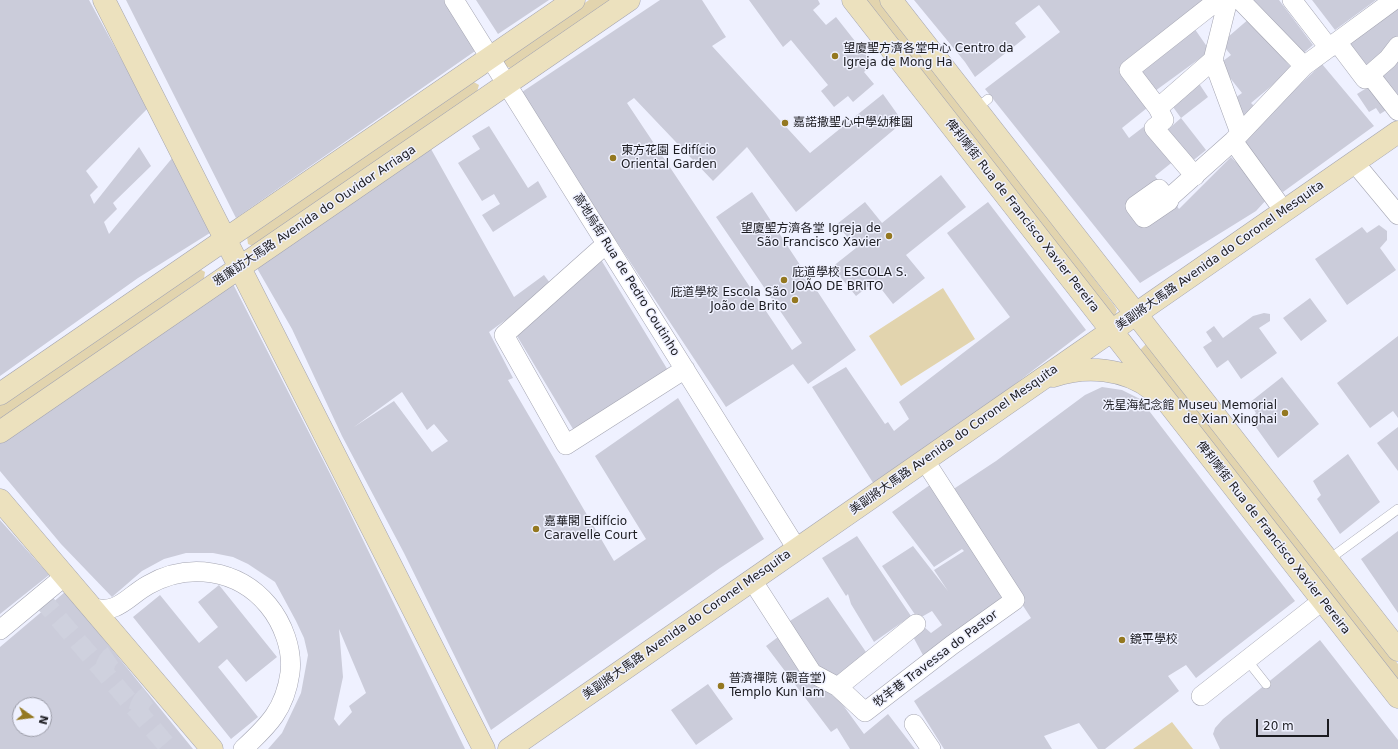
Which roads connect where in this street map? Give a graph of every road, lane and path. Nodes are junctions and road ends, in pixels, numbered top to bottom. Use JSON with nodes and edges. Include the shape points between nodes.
{"nodes":[{"id":1,"x":104,"y":0,"type":"edge"},
{"id":2,"x":454,"y":0,"type":"edge"},
{"id":3,"x":574,"y":0,"type":"edge"},
{"id":4,"x":629,"y":0,"type":"edge"},
{"id":5,"x":853,"y":0,"type":"edge"},
{"id":6,"x":891,"y":0,"type":"edge"},
{"id":7,"x":1218,"y":0,"type":"edge"},
{"id":8,"x":1228,"y":0,"type":"edge"},
{"id":9,"x":1240,"y":0,"type":"edge"},
{"id":10,"x":1292,"y":0,"type":"edge"},
{"id":11,"x":1394,"y":0,"type":"edge"},
{"id":12,"x":1333,"y":45,"type":"junction"},
{"id":13,"x":1398,"y":46,"type":"edge"},
{"id":14,"x":490,"y":58,"type":"junction"},
{"id":15,"x":1214,"y":60,"type":"junction"},
{"id":16,"x":1304,"y":66,"type":"junction"},
{"id":17,"x":1370,"y":75,"type":"junction"},
{"id":18,"x":507,"y":84,"type":"junction"},
{"id":19,"x":1158,"y":108,"type":"junction"},
{"id":20,"x":1398,"y":111,"type":"edge"},
{"id":21,"x":1398,"y":132,"type":"edge"},
{"id":22,"x":1237,"y":137,"type":"junction"},
{"id":23,"x":1354,"y":162,"type":"junction"},
{"id":24,"x":1195,"y":176,"type":"junction"},
{"id":25,"x":1168,"y":199,"type":"dead end"},
{"id":26,"x":1284,"y":211,"type":"junction"},
{"id":27,"x":1398,"y":215,"type":"edge"},
{"id":28,"x":225,"y":239,"type":"junction"},
{"id":29,"x":606,"y":244,"type":"junction"},
{"id":30,"x":239,"y":268,"type":"junction"},
{"id":31,"x":1136,"y":314,"type":"junction"},
{"id":32,"x":1112,"y":331,"type":"junction"},
{"id":33,"x":684,"y":369,"type":"junction"},
{"id":34,"x":1031,"y":386,"type":"junction"},
{"id":35,"x":0,"y":394,"type":"edge"},
{"id":36,"x":1170,"y":406,"type":"junction"},
{"id":37,"x":0,"y":432,"type":"edge"},
{"id":38,"x":925,"y":461,"type":"junction"},
{"id":39,"x":1250,"y":461,"type":"junction"},
{"id":40,"x":1227,"y":479,"type":"junction"},
{"id":41,"x":0,"y":500,"type":"edge"},
{"id":42,"x":1398,"y":509,"type":"edge"},
{"id":43,"x":797,"y":549,"type":"junction"},
{"id":44,"x":1328,"y":560,"type":"junction"},
{"id":45,"x":65,"y":576,"type":"junction"},
{"id":46,"x":752,"y":580,"type":"junction"},
{"id":47,"x":1322,"y":601,"type":"junction"},
{"id":48,"x":91,"y":607,"type":"junction"},
{"id":49,"x":916,"y":624,"type":"dead end"},
{"id":50,"x":0,"y":630,"type":"edge"},
{"id":51,"x":1398,"y":650,"type":"edge"},
{"id":52,"x":1247,"y":660,"type":"junction"},
{"id":53,"x":1266,"y":684,"type":"dead end"},
{"id":54,"x":838,"y":687,"type":"junction"},
{"id":55,"x":1201,"y":696,"type":"dead end"},
{"id":56,"x":1398,"y":698,"type":"edge"},
{"id":57,"x":914,"y":724,"type":"dead end"},
{"id":58,"x":212,"y":749,"type":"edge"},
{"id":59,"x":243,"y":749,"type":"edge"},
{"id":60,"x":484,"y":749,"type":"edge"},
{"id":61,"x":509,"y":749,"type":"edge"},
{"id":62,"x":931,"y":749,"type":"edge"}],
"edges":[{"from":1,"to":28,"type":"street"},
{"from":2,"to":14,"type":"street","name":"高地烏街 Rua de Pedro Coutinho"},
{"from":3,"to":14,"type":"street"},
{"from":4,"to":18,"type":"street","name":"雅廉訪大馬路 Avenida do Ouvidor Arriaga"},
{"from":5,"to":32,"type":"street","name":"俾利喇街 Rua de Francisco Xavier Pereira"},
{"from":6,"to":31,"type":"street","via":[[982,104]]},
{"from":7,"to":19,"type":"street","via":[[1129,70]]},
{"from":8,"to":15,"type":"street"},
{"from":9,"to":16,"type":"street"},
{"from":10,"to":12,"type":"street"},
{"from":11,"to":12,"type":"street"},
{"from":12,"to":16,"type":"street"},
{"from":12,"to":17,"type":"street","via":[[1365,79]]},
{"from":13,"to":17,"type":"street"},
{"from":14,"to":18,"type":"street","name":"高地烏街 Rua de Pedro Coutinho"},
{"from":14,"to":28,"type":"street"},
{"from":15,"to":19,"type":"street"},
{"from":15,"to":22,"type":"street"},
{"from":16,"to":22,"type":"street"},
{"from":17,"to":20,"type":"street"},
{"from":18,"to":29,"type":"street","name":"高地烏街 Rua de Pedro Coutinho"},
{"from":18,"to":30,"type":"street","name":"雅廉訪大馬路 Avenida do Ouvidor Arriaga"},
{"from":19,"to":24,"type":"street","via":[[1164,120],[1154,128]]},
{"from":21,"to":23,"type":"street","name":"美副將大馬路 Avenida do Coronel Mesquita"},
{"from":22,"to":24,"type":"street"},
{"from":22,"to":26,"type":"street"},
{"from":23,"to":26,"type":"street","name":"美副將大馬路 Avenida do Coronel Mesquita"},
{"from":23,"to":27,"type":"street"},
{"from":24,"to":25,"type":"street"},
{"from":26,"to":31,"type":"street","name":"美副將大馬路 Avenida do Coronel Mesquita"},
{"from":28,"to":30,"type":"street"},
{"from":28,"to":35,"type":"street"},
{"from":29,"to":33,"type":"street","name":"高地烏街 Rua de Pedro Coutinho"},
{"from":29,"to":33,"type":"street","via":[[504,335],[566,445]]},
{"from":30,"to":37,"type":"street","name":"雅廉訪大馬路 Avenida do Ouvidor Arriaga"},
{"from":30,"to":60,"type":"street"},
{"from":31,"to":32,"type":"street","name":"美副將大馬路 Avenida do Coronel Mesquita"},
{"from":31,"to":39,"type":"street"},
{"from":32,"to":34,"type":"street","name":"美副將大馬路 Avenida do Coronel Mesquita"},
{"from":32,"to":36,"type":"street","name":"俾利喇街 Rua de Francisco Xavier Pereira"},
{"from":33,"to":43,"type":"street","name":"高地烏街 Rua de Pedro Coutinho"},
{"from":34,"to":36,"type":"street","via":[[1064,372],[1100,370],[1135,379],[1150,388]]},
{"from":34,"to":38,"type":"street","name":"美副將大馬路 Avenida do Coronel Mesquita"},
{"from":36,"to":40,"type":"street","name":"俾利喇街 Rua de Francisco Xavier Pereira"},
{"from":38,"to":43,"type":"street","name":"美副將大馬路 Avenida do Coronel Mesquita"},
{"from":38,"to":54,"type":"street","name":"牧羊巷 Travessa do Pastor","via":[[1015,600],[865,712]]},
{"from":39,"to":40,"type":"street","via":[[1232,470]]},
{"from":39,"to":44,"type":"street"},
{"from":40,"to":47,"type":"street","name":"俾利喇街 Rua de Francisco Xavier Pereira"},
{"from":41,"to":45,"type":"street"},
{"from":42,"to":44,"type":"lane"},
{"from":43,"to":46,"type":"street","name":"美副將大馬路 Avenida do Coronel Mesquita"},
{"from":44,"to":51,"type":"street"},
{"from":45,"to":48,"type":"street"},
{"from":45,"to":50,"type":"street"},
{"from":46,"to":54,"type":"street","name":"牧羊巷 Travessa do Pastor","via":[[812,673]]},
{"from":46,"to":61,"type":"street","name":"美副將大馬路 Avenida do Coronel Mesquita"},
{"from":47,"to":52,"type":"street"},
{"from":47,"to":56,"type":"street","name":"俾利喇街 Rua de Francisco Xavier Pereira"},
{"from":48,"to":58,"type":"street"},
{"from":48,"to":59,"type":"street","via":[[100,610],[113,608],[160,578],[190,571],[222,574],[250,588],[262,598],[281,624],[289,654],[288,686],[275,716]]},
{"from":49,"to":54,"type":"street"},
{"from":52,"to":53,"type":"lane"},
{"from":52,"to":55,"type":"street"},
{"from":57,"to":62,"type":"street"}]}
